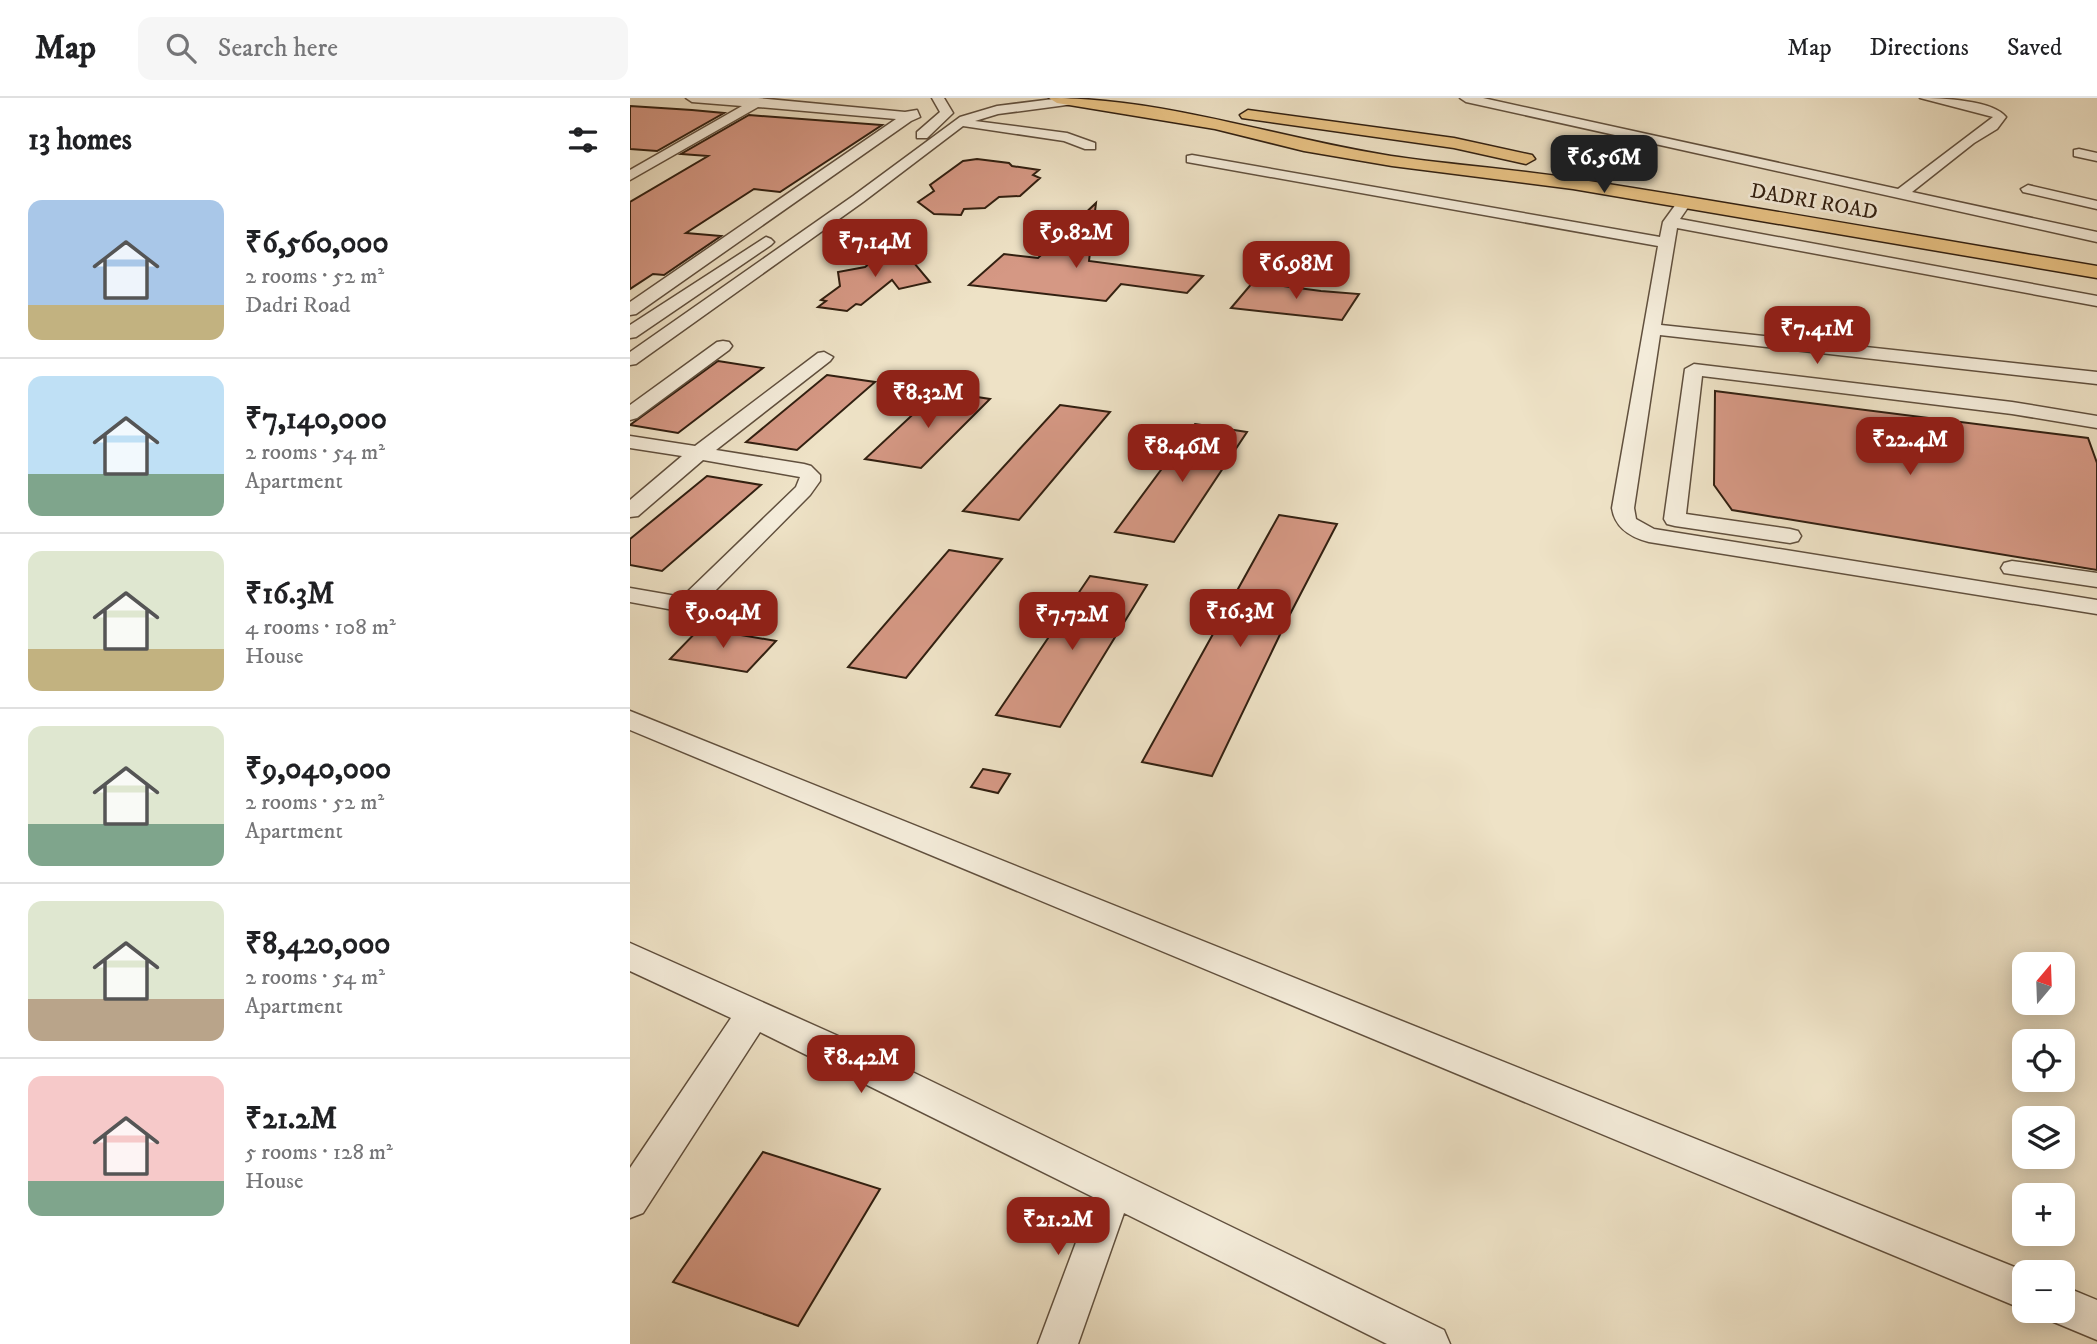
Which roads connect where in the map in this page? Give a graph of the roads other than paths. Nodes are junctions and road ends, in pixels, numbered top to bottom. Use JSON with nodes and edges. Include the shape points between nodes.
{"nodes":[{"id":1,"x":692,"y":98,"type":"edge"},
{"id":2,"x":938,"y":98,"type":"edge"},
{"id":3,"x":1117,"y":98,"type":"edge"},
{"id":4,"x":1466,"y":98,"type":"edge"},
{"id":5,"x":1926,"y":98,"type":"edge"},
{"id":6,"x":1065,"y":99,"type":"edge"},
{"id":7,"x":756,"y":100,"type":"edge"},
{"id":8,"x":910,"y":115,"type":"junction"},
{"id":9,"x":948,"y":119,"type":"junction"},
{"id":10,"x":1217,"y":119,"type":"junction"},
{"id":11,"x":908,"y":145,"type":"junction"},
{"id":12,"x":928,"y":146,"type":"junction"},
{"id":13,"x":1090,"y":146,"type":"dead end"},
{"id":14,"x":2079,"y":153,"type":"dead end"},
{"id":15,"x":2097,"y":157,"type":"edge"},
{"id":16,"x":1192,"y":159,"type":"dead end"},
{"id":17,"x":630,"y":164,"type":"edge"},
{"id":18,"x":649,"y":165,"type":"junction"},
{"id":19,"x":1550,"y":166,"type":"junction"},
{"id":20,"x":630,"y":176,"type":"edge"},
{"id":21,"x":1524,"y":176,"type":"junction"},
{"id":22,"x":2028,"y":189,"type":"dead end"},
{"id":23,"x":1901,"y":194,"type":"junction"},
{"id":24,"x":825,"y":203,"type":"dead end"},
{"id":25,"x":1684,"y":203,"type":"junction"},
{"id":26,"x":2097,"y":205,"type":"edge"},
{"id":27,"x":1671,"y":222,"type":"junction"},
{"id":28,"x":779,"y":233,"type":"dead end"},
{"id":29,"x":2097,"y":237,"type":"edge"},
{"id":30,"x":1666,"y":243,"type":"junction"},
{"id":31,"x":2097,"y":259,"type":"edge"},
{"id":32,"x":2097,"y":272,"type":"edge"},
{"id":33,"x":2097,"y":301,"type":"edge"},
{"id":34,"x":630,"y":310,"type":"edge"},
{"id":35,"x":1651,"y":329,"type":"junction"},
{"id":36,"x":630,"y":333,"type":"edge"},
{"id":37,"x":723,"y":346,"type":"dead end"},
{"id":38,"x":1838,"y":349,"type":"junction"},
{"id":39,"x":824,"y":357,"type":"dead end"},
{"id":40,"x":630,"y":360,"type":"edge"},
{"id":41,"x":2097,"y":379,"type":"edge"},
{"id":42,"x":1835,"y":386,"type":"junction"},
{"id":43,"x":630,"y":414,"type":"edge"},
{"id":44,"x":2097,"y":422,"type":"edge"},
{"id":45,"x":630,"y":442,"type":"edge"},
{"id":46,"x":699,"y":453,"type":"junction"},
{"id":47,"x":630,"y":512,"type":"edge"},
{"id":48,"x":1790,"y":536,"type":"dead end"},
{"id":49,"x":2012,"y":568,"type":"dead end"},
{"id":50,"x":2097,"y":580,"type":"edge"},
{"id":51,"x":630,"y":595,"type":"edge"},
{"id":52,"x":687,"y":605,"type":"junction"},
{"id":53,"x":2097,"y":607,"type":"edge"},
{"id":54,"x":761,"y":618,"type":"dead end"},
{"id":55,"x":630,"y":720,"type":"edge"},
{"id":56,"x":630,"y":956,"type":"edge"},
{"id":57,"x":753,"y":1014,"type":"junction"},
{"id":58,"x":1114,"y":1190,"type":"junction"},
{"id":59,"x":630,"y":1200,"type":"edge"},
{"id":60,"x":2012,"y":1286,"type":"edge"},
{"id":61,"x":2075,"y":1311,"type":"edge"},
{"id":62,"x":2097,"y":1320,"type":"edge"},
{"id":63,"x":1058,"y":1344,"type":"edge"},
{"id":64,"x":1430,"y":1344,"type":"edge"}],
"edges":[{"from":1,"to":7,"type":"street"},
{"from":2,"to":9,"type":"street"},
{"from":3,"to":10,"type":"main road","name":"DADRI ROAD"},
{"from":4,"to":23,"type":"street"},
{"from":5,"to":23,"type":"street","via":[[2000,117]]},
{"from":6,"to":9,"type":"street"},
{"from":6,"to":10,"type":"main road","name":"DADRI ROAD"},
{"from":7,"to":8,"type":"street"},
{"from":7,"to":18,"type":"street"},
{"from":8,"to":9,"type":"street"},
{"from":8,"to":34,"type":"street"},
{"from":9,"to":11,"type":"street"},
{"from":9,"to":12,"type":"street"},
{"from":9,"to":13,"type":"street","via":[[1067,137]]},
{"from":10,"to":10,"type":"main road","name":"DADRI ROAD","via":[[1356,135],[1365,141],[1339,149]]},
{"from":10,"to":19,"type":"main road","name":"DADRI ROAD","via":[[1334,125],[1454,143]]},
{"from":10,"to":21,"type":"main road","name":"DADRI ROAD","via":[[1304,146]]},
{"from":11,"to":12,"type":"street"},
{"from":11,"to":24,"type":"street"},
{"from":12,"to":40,"type":"street"},
{"from":14,"to":15,"type":"street"},
{"from":16,"to":30,"type":"street"},
{"from":17,"to":18,"type":"street"},
{"from":18,"to":20,"type":"street"},
{"from":19,"to":21,"type":"main road","name":"DADRI ROAD","via":[[1413,143],[1380,147],[1387,156]]},
{"from":19,"to":31,"type":"main road","name":"DADRI ROAD"},
{"from":21,"to":25,"type":"main road","name":"DADRI ROAD"},
{"from":22,"to":26,"type":"lane"},
{"from":23,"to":29,"type":"street"},
{"from":25,"to":27,"type":"street"},
{"from":25,"to":32,"type":"main road","name":"DADRI ROAD"},
{"from":27,"to":30,"type":"street"},
{"from":27,"to":33,"type":"street"},
{"from":28,"to":36,"type":"street"},
{"from":30,"to":35,"type":"street"},
{"from":35,"to":38,"type":"street"},
{"from":35,"to":53,"type":"street","via":[[1623,508],[1624,519],[1633,529]]},
{"from":37,"to":43,"type":"street"},
{"from":38,"to":41,"type":"street"},
{"from":38,"to":42,"type":"street"},
{"from":39,"to":46,"type":"street"},
{"from":42,"to":44,"type":"street"},
{"from":42,"to":48,"type":"street","via":[[1694,369],[1675,519]]},
{"from":45,"to":46,"type":"street"},
{"from":46,"to":47,"type":"street"},
{"from":46,"to":52,"type":"street","via":[[804,470],[810,481]]},
{"from":49,"to":50,"type":"street"},
{"from":51,"to":52,"type":"street"},
{"from":52,"to":54,"type":"street"},
{"from":55,"to":60,"type":"street"},
{"from":56,"to":57,"type":"street"},
{"from":57,"to":58,"type":"street"},
{"from":57,"to":59,"type":"street"},
{"from":58,"to":63,"type":"street"},
{"from":58,"to":64,"type":"street"},
{"from":61,"to":62,"type":"street"}]}
